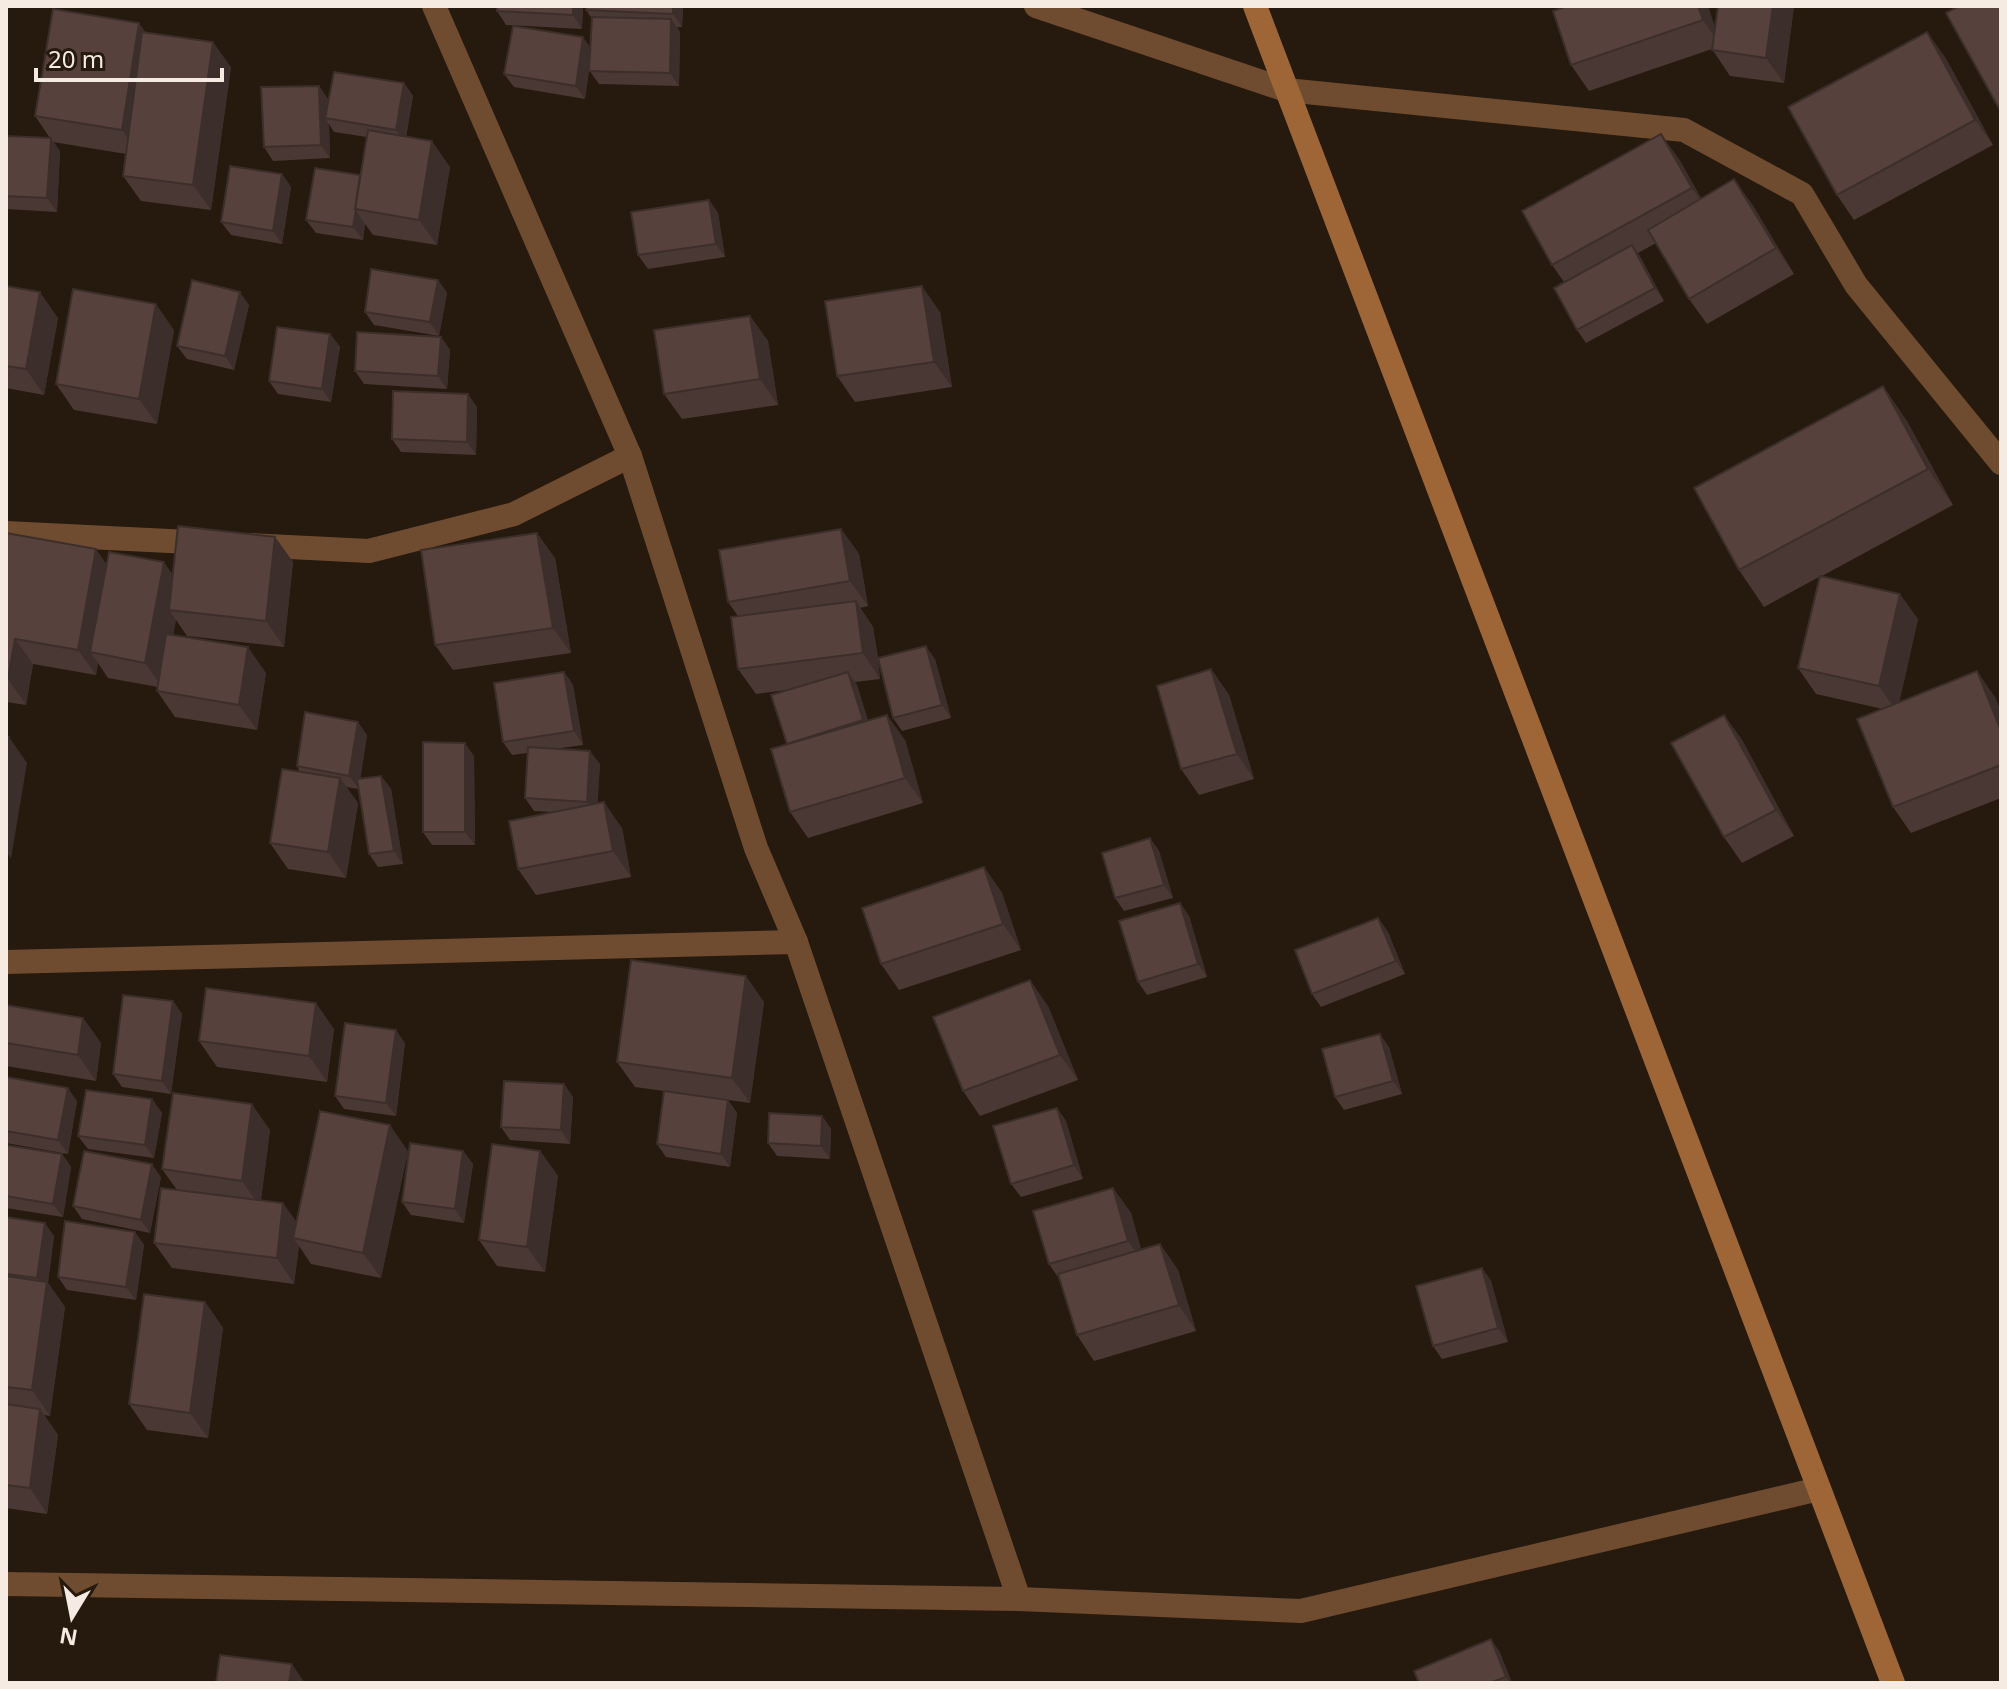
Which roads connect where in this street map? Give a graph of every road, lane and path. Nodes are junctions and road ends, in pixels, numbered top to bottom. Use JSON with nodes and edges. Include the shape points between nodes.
{"nodes":[{"id":1,"x":434,"y":6,"type":"edge"},
{"id":2,"x":1036,"y":6,"type":"edge"},
{"id":3,"x":1255,"y":6,"type":"edge"},
{"id":4,"x":1286,"y":90,"type":"junction"},
{"id":5,"x":630,"y":456,"type":"junction"},
{"id":6,"x":2001,"y":463,"type":"edge"},
{"id":7,"x":6,"y":533,"type":"edge"},
{"id":8,"x":796,"y":942,"type":"junction"},
{"id":9,"x":6,"y":962,"type":"edge"},
{"id":10,"x":1819,"y":1489,"type":"junction"},
{"id":11,"x":6,"y":1584,"type":"edge"},
{"id":12,"x":1019,"y":1599,"type":"junction"},
{"id":13,"x":1893,"y":1683,"type":"edge"}],
"edges":[{"from":1,"to":5,"type":"street"},
{"from":2,"to":4,"type":"street"},
{"from":3,"to":4,"type":"main road"},
{"from":4,"to":6,"type":"street","via":[[1684,130],[1802,194],[1856,285]]},
{"from":4,"to":10,"type":"main road"},
{"from":5,"to":7,"type":"street","via":[[514,514],[369,551]]},
{"from":5,"to":8,"type":"street","via":[[756,848]]},
{"from":8,"to":9,"type":"street"},
{"from":8,"to":12,"type":"street"},
{"from":10,"to":12,"type":"street","via":[[1301,1611]]},
{"from":10,"to":13,"type":"main road"},
{"from":11,"to":12,"type":"street"}]}
